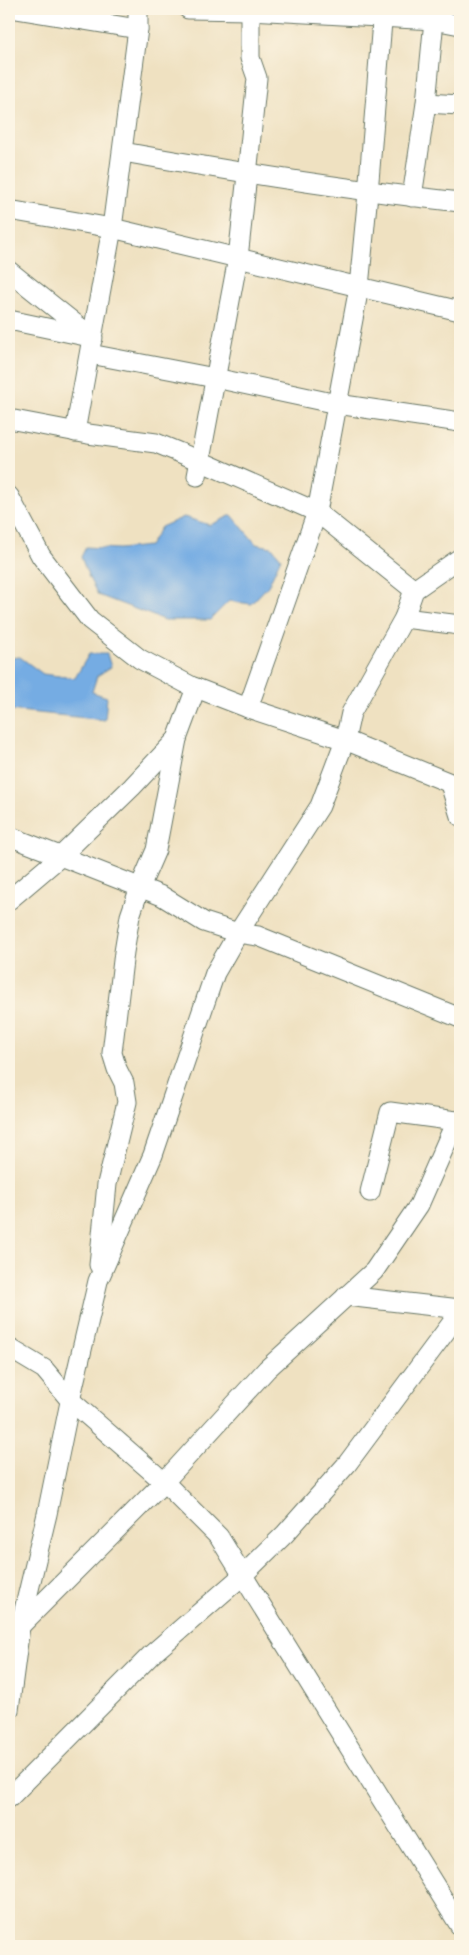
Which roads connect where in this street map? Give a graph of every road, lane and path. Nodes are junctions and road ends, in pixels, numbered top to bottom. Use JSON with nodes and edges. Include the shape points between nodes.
{"nodes":[{"id":1,"x":16,"y":9,"type":"edge"},
{"id":2,"x":138,"y":9,"type":"edge"},
{"id":3,"x":188,"y":9,"type":"edge"},
{"id":4,"x":250,"y":10,"type":"edge"},
{"id":5,"x":382,"y":13,"type":"edge"},
{"id":6,"x":434,"y":20,"type":"junction"},
{"id":7,"x":460,"y":24,"type":"edge"},
{"id":8,"x":138,"y":29,"type":"junction"},
{"id":9,"x":426,"y":103,"type":"junction"},
{"id":10,"x":460,"y":105,"type":"edge"},
{"id":11,"x":123,"y":152,"type":"junction"},
{"id":12,"x":248,"y":175,"type":"junction"},
{"id":13,"x":368,"y":192,"type":"junction"},
{"id":14,"x":412,"y":197,"type":"junction"},
{"id":15,"x":460,"y":202,"type":"edge"},
{"id":16,"x":9,"y":210,"type":"edge"},
{"id":17,"x":112,"y":228,"type":"junction"},
{"id":18,"x":238,"y":258,"type":"junction"},
{"id":19,"x":9,"y":271,"type":"edge"},
{"id":20,"x":359,"y":287,"type":"junction"},
{"id":21,"x":460,"y":311,"type":"edge"},
{"id":22,"x":9,"y":320,"type":"edge"},
{"id":23,"x":92,"y":346,"type":"junction"},
{"id":24,"x":216,"y":378,"type":"junction"},
{"id":25,"x":337,"y":404,"type":"junction"},
{"id":26,"x":9,"y":419,"type":"edge"},
{"id":27,"x":460,"y":422,"type":"edge"},
{"id":28,"x":75,"y":432,"type":"junction"},
{"id":29,"x":199,"y":468,"type":"junction"},
{"id":30,"x":9,"y":496,"type":"edge"},
{"id":31,"x":318,"y":512,"type":"junction"},
{"id":32,"x":460,"y":558,"type":"edge"},
{"id":33,"x":414,"y":590,"type":"junction"},
{"id":34,"x":404,"y":618,"type":"junction"},
{"id":35,"x":460,"y":625,"type":"edge"},
{"id":36,"x":196,"y":688,"type":"junction"},
{"id":37,"x":248,"y":708,"type":"junction"},
{"id":38,"x":177,"y":739,"type":"junction"},
{"id":39,"x":345,"y":740,"type":"junction"},
{"id":40,"x":455,"y":786,"type":"edge"},
{"id":41,"x":460,"y":816,"type":"edge"},
{"id":42,"x":9,"y":836,"type":"edge"},
{"id":43,"x":60,"y":856,"type":"junction"},
{"id":44,"x":140,"y":887,"type":"junction"},
{"id":45,"x":9,"y":900,"type":"edge"},
{"id":46,"x":238,"y":933,"type":"junction"},
{"id":47,"x":460,"y":1018,"type":"edge"},
{"id":48,"x":458,"y":1121,"type":"edge"},
{"id":49,"x":370,"y":1192,"type":"dead end"},
{"id":50,"x":98,"y":1281,"type":"junction"},
{"id":51,"x":346,"y":1296,"type":"junction"},
{"id":52,"x":460,"y":1311,"type":"edge"},
{"id":53,"x":9,"y":1348,"type":"edge"},
{"id":54,"x":70,"y":1400,"type":"junction"},
{"id":55,"x":164,"y":1482,"type":"junction"},
{"id":56,"x":242,"y":1576,"type":"junction"},
{"id":57,"x":14,"y":1632,"type":"edge"},
{"id":58,"x":9,"y":1710,"type":"edge"},
{"id":59,"x":9,"y":1798,"type":"edge"},
{"id":60,"x":460,"y":1926,"type":"edge"}],
"edges":[{"from":1,"to":8,"type":"street"},
{"from":2,"to":8,"type":"street"},
{"from":3,"to":4,"type":"street"},
{"from":4,"to":5,"type":"street"},
{"from":4,"to":12,"type":"street","via":[[250,58],[258,78]]},
{"from":5,"to":6,"type":"street"},
{"from":5,"to":13,"type":"street"},
{"from":6,"to":7,"type":"street"},
{"from":6,"to":9,"type":"street"},
{"from":8,"to":11,"type":"street"},
{"from":9,"to":10,"type":"street"},
{"from":9,"to":14,"type":"street"},
{"from":11,"to":12,"type":"street"},
{"from":11,"to":17,"type":"street"},
{"from":12,"to":13,"type":"street"},
{"from":12,"to":18,"type":"street"},
{"from":13,"to":14,"type":"street"},
{"from":13,"to":20,"type":"street"},
{"from":14,"to":15,"type":"street"},
{"from":16,"to":17,"type":"street"},
{"from":17,"to":18,"type":"street"},
{"from":17,"to":23,"type":"street"},
{"from":18,"to":20,"type":"street"},
{"from":18,"to":24,"type":"street"},
{"from":19,"to":23,"type":"street"},
{"from":20,"to":21,"type":"street"},
{"from":20,"to":25,"type":"street"},
{"from":22,"to":23,"type":"street"},
{"from":23,"to":24,"type":"street"},
{"from":23,"to":28,"type":"street"},
{"from":24,"to":25,"type":"street"},
{"from":24,"to":29,"type":"street"},
{"from":25,"to":27,"type":"street"},
{"from":25,"to":31,"type":"street"},
{"from":26,"to":28,"type":"street"},
{"from":28,"to":29,"type":"street","via":[[156,443]]},
{"from":29,"to":31,"type":"street"},
{"from":30,"to":36,"type":"street","via":[[41,556],[90,620],[140,659]]},
{"from":31,"to":33,"type":"street"},
{"from":31,"to":37,"type":"street"},
{"from":32,"to":33,"type":"street"},
{"from":33,"to":34,"type":"street"},
{"from":34,"to":35,"type":"street"},
{"from":34,"to":39,"type":"street","via":[[351,713]]},
{"from":36,"to":37,"type":"street"},
{"from":36,"to":38,"type":"street"},
{"from":37,"to":39,"type":"street"},
{"from":38,"to":43,"type":"street","via":[[132,788]]},
{"from":38,"to":44,"type":"street","via":[[156,850]]},
{"from":39,"to":40,"type":"street"},
{"from":39,"to":46,"type":"street","via":[[320,806]]},
{"from":40,"to":41,"type":"street"},
{"from":42,"to":43,"type":"street"},
{"from":43,"to":44,"type":"street"},
{"from":43,"to":45,"type":"street"},
{"from":44,"to":46,"type":"street","via":[[162,896],[204,922]]},
{"from":44,"to":50,"type":"street","via":[[130,916],[115,1021],[112,1053],[124,1083],[127,1102],[107,1184]]},
{"from":46,"to":47,"type":"street","via":[[258,936]]},
{"from":46,"to":50,"type":"street","via":[[215,973],[153,1155]]},
{"from":48,"to":49,"type":"street","via":[[390,1112]]},
{"from":48,"to":51,"type":"street","via":[[419,1205],[374,1270]]},
{"from":50,"to":54,"type":"street"},
{"from":51,"to":52,"type":"street"},
{"from":51,"to":55,"type":"street","via":[[266,1369]]},
{"from":52,"to":56,"type":"street","via":[[347,1464],[285,1534]]},
{"from":53,"to":54,"type":"street","via":[[44,1369]]},
{"from":54,"to":55,"type":"street"},
{"from":54,"to":57,"type":"street","via":[[47,1514]]},
{"from":55,"to":56,"type":"street","via":[[219,1536]]},
{"from":55,"to":57,"type":"street"},
{"from":56,"to":59,"type":"street","via":[[151,1654]]},
{"from":56,"to":60,"type":"street"},
{"from":57,"to":58,"type":"street"}]}
